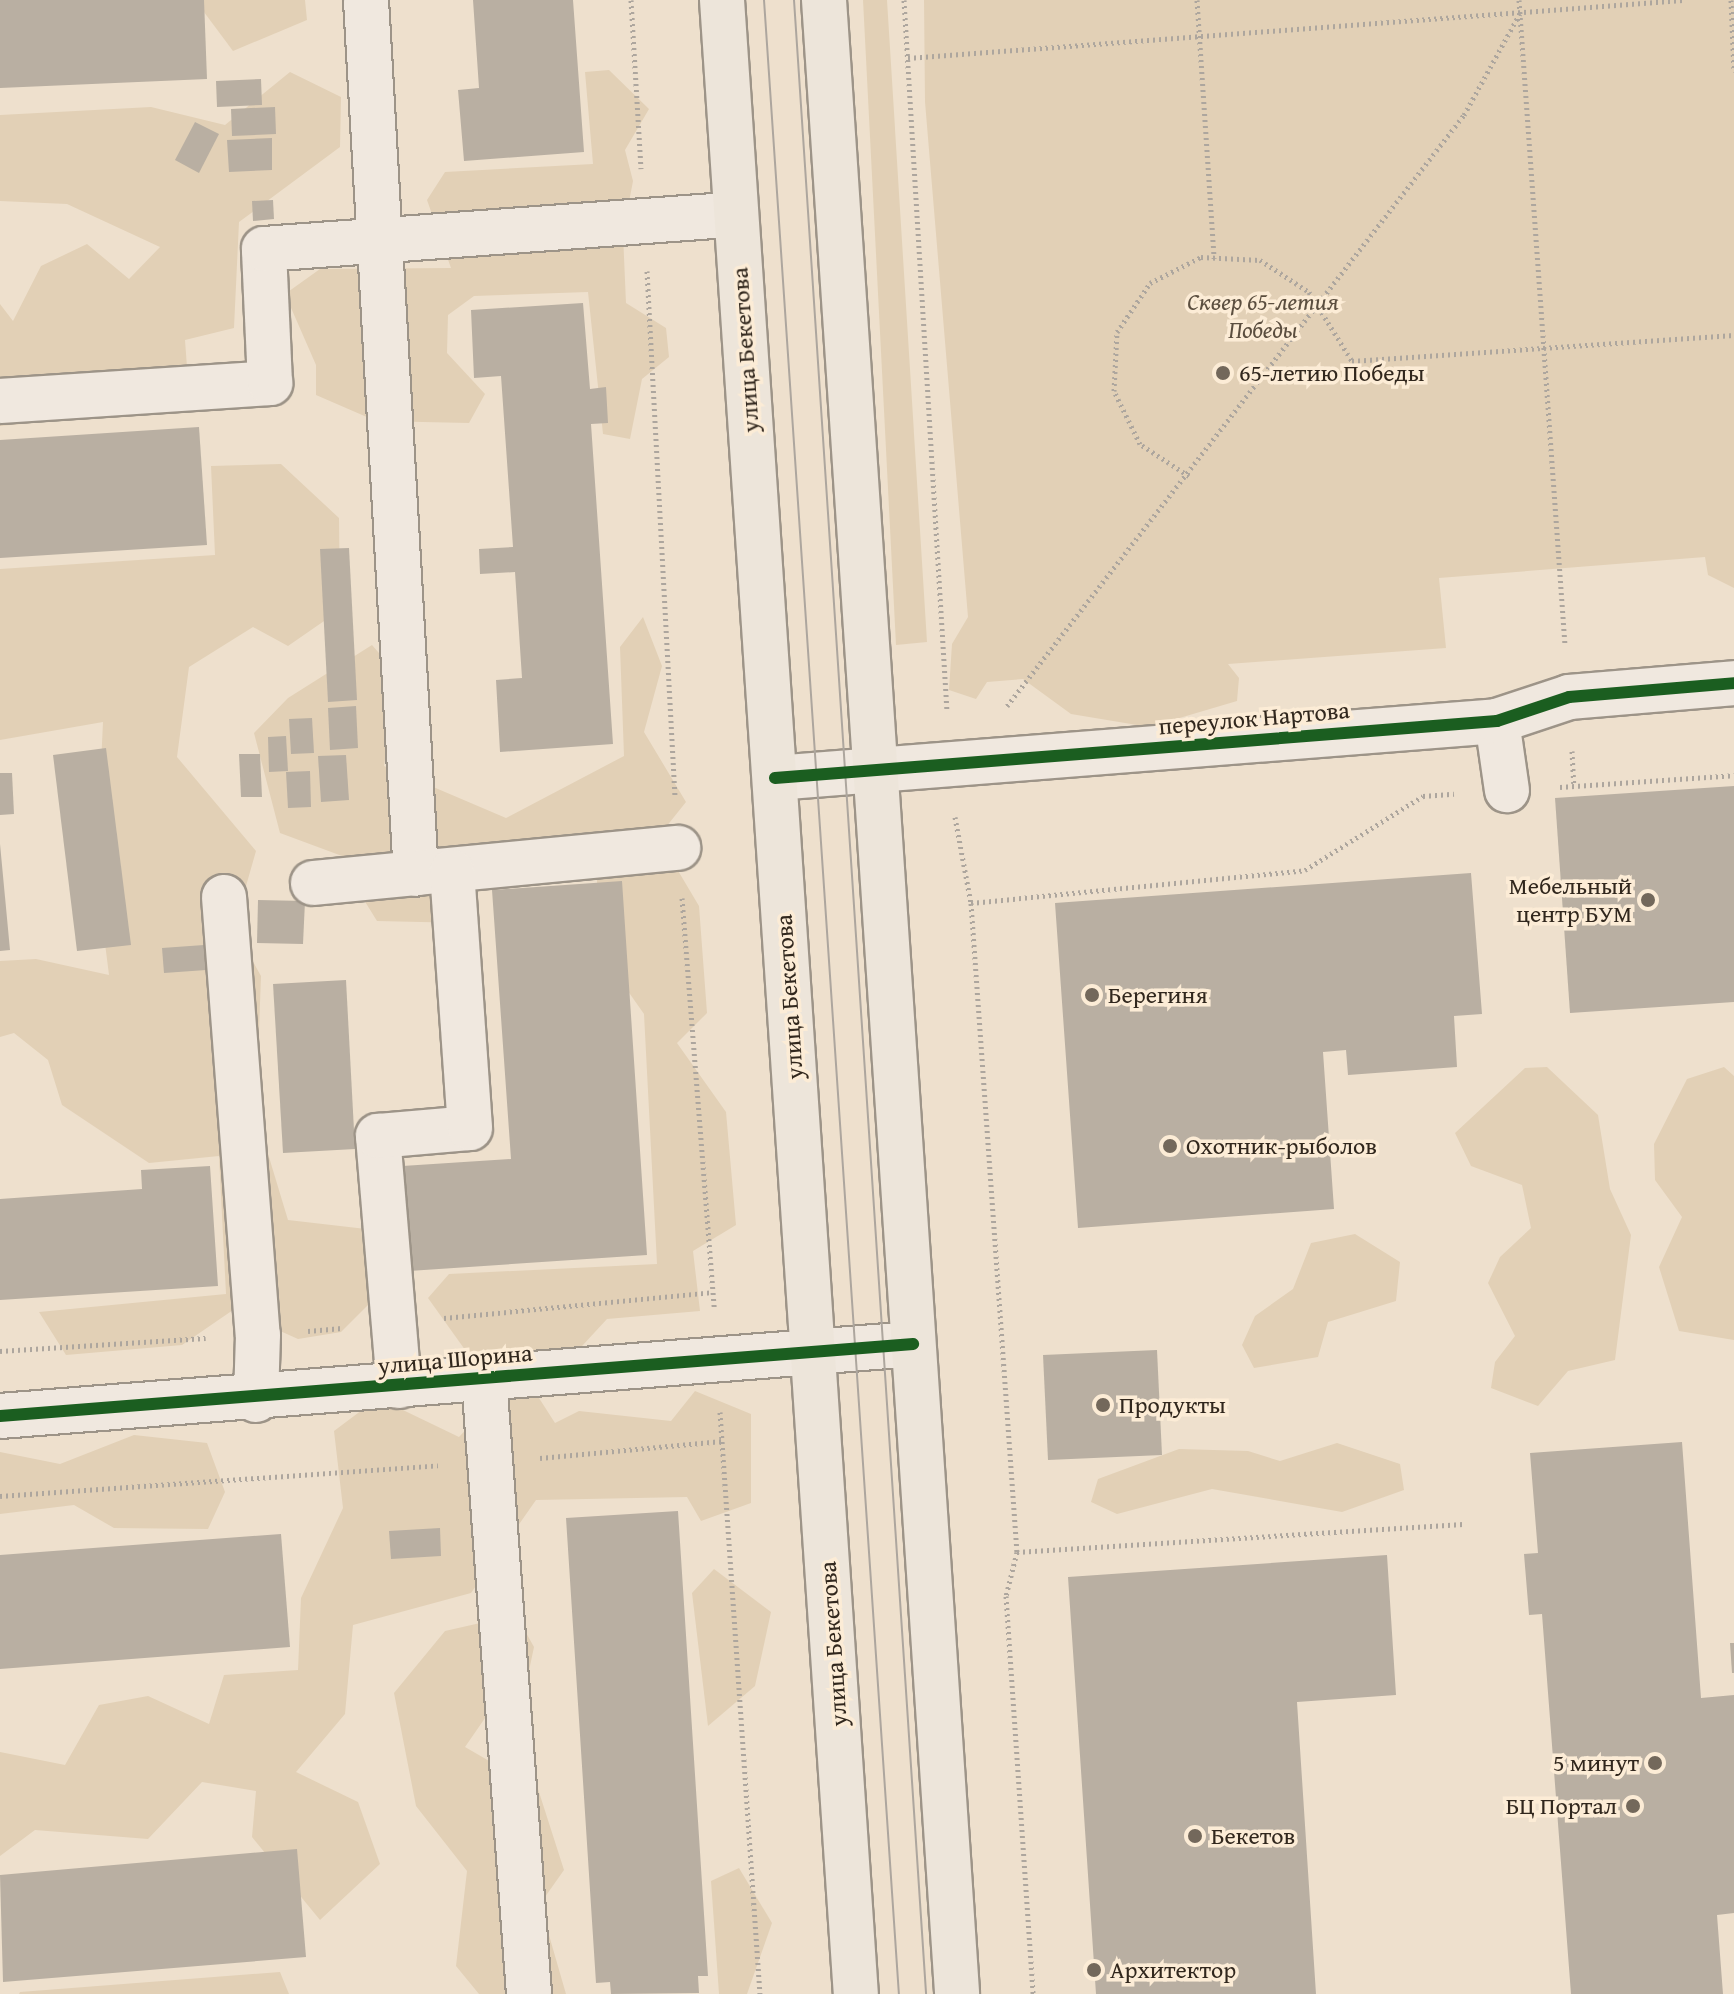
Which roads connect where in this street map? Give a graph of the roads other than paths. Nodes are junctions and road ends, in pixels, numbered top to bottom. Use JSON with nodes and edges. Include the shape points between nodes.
{"nodes":[{"id":1,"x":366,"y":0,"type":"edge"},
{"id":2,"x":722,"y":0,"type":"edge"},
{"id":3,"x":824,"y":0,"type":"edge"},
{"id":4,"x":736,"y":214,"type":"junction"},
{"id":5,"x":380,"y":240,"type":"junction"},
{"id":6,"x":0,"y":401,"type":"edge"},
{"id":7,"x":1734,"y":683,"type":"edge"},
{"id":8,"x":1497,"y":721,"type":"junction"},
{"id":9,"x":875,"y":771,"type":"junction"},
{"id":10,"x":775,"y":778,"type":"junction"},
{"id":11,"x":1507,"y":790,"type":"road end"},
{"id":12,"x":678,"y":848,"type":"road end"},
{"id":13,"x":434,"y":873,"type":"junction"},
{"id":14,"x":313,"y":883,"type":"dead end"},
{"id":15,"x":224,"y":897,"type":"dead end"},
{"id":16,"x":913,"y":1344,"type":"junction"},
{"id":17,"x":813,"y":1350,"type":"junction"},
{"id":18,"x":484,"y":1378,"type":"junction"},
{"id":19,"x":399,"y":1386,"type":"junction"},
{"id":20,"x":256,"y":1400,"type":"junction"},
{"id":21,"x":0,"y":1416,"type":"edge"},
{"id":22,"x":529,"y":1994,"type":"edge"},
{"id":23,"x":856,"y":1994,"type":"edge"},
{"id":24,"x":957,"y":1994,"type":"edge"}],
"edges":[{"from":1,"to":5,"type":"street"},
{"from":2,"to":4,"type":"main road","name":"улица Бекетова"},
{"from":3,"to":9,"type":"main road"},
{"from":4,"to":5,"type":"street"},
{"from":4,"to":10,"type":"main road","name":"улица Бекетова"},
{"from":5,"to":6,"type":"street","via":[[264,249],[270,383]]},
{"from":5,"to":13,"type":"street"},
{"from":7,"to":8,"type":"street","name":"переулок Нартова","via":[[1569,697]]},
{"from":8,"to":9,"type":"street","name":"переулок Нартова"},
{"from":8,"to":11,"type":"street"},
{"from":9,"to":10,"type":"street","name":"переулок Нартова"},
{"from":9,"to":16,"type":"main road"},
{"from":10,"to":17,"type":"main road","name":"улица Бекетова"},
{"from":12,"to":13,"type":"street"},
{"from":13,"to":14,"type":"street"},
{"from":13,"to":19,"type":"street","via":[[470,1128],[378,1136]]},
{"from":15,"to":20,"type":"street","via":[[258,1335]]},
{"from":16,"to":17,"type":"street","name":"улица Шорина"},
{"from":16,"to":24,"type":"main road"},
{"from":17,"to":18,"type":"street","name":"улица Шорина"},
{"from":17,"to":23,"type":"main road","name":"улица Бекетова"},
{"from":18,"to":19,"type":"street","name":"улица Шорина"},
{"from":18,"to":22,"type":"street"},
{"from":19,"to":20,"type":"street","name":"улица Шорина"},
{"from":20,"to":21,"type":"street","name":"улица Шорина"}]}
